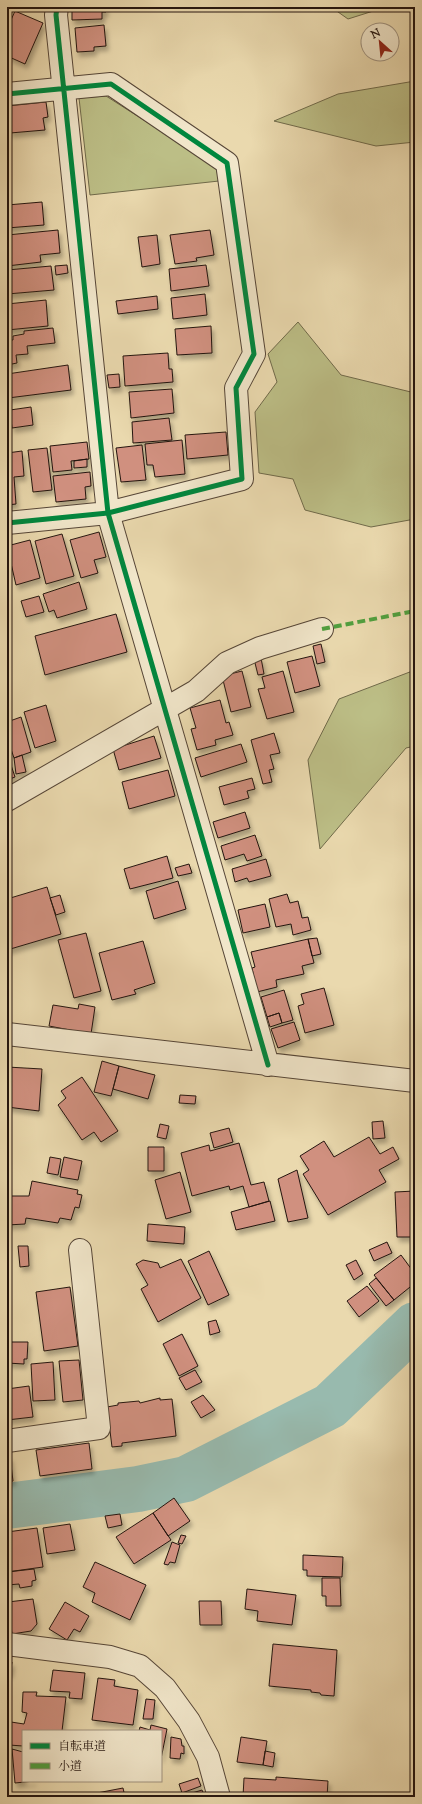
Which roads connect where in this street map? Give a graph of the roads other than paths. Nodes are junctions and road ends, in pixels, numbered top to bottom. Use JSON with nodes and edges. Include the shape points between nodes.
{"nodes":[{"id":1,"x":57,"y":7,"type":"edge"},
{"id":2,"x":64,"y":89,"type":"junction"},
{"id":3,"x":7,"y":94,"type":"edge"},
{"id":4,"x":108,"y":513,"type":"junction"},
{"id":5,"x":7,"y":523,"type":"edge"},
{"id":6,"x":322,"y":629,"type":"dead end"},
{"id":7,"x":165,"y":709,"type":"junction"},
{"id":8,"x":7,"y":800,"type":"edge"},
{"id":9,"x":7,"y":1034,"type":"edge"},
{"id":10,"x":268,"y":1065,"type":"junction"},
{"id":11,"x":415,"y":1081,"type":"edge"},
{"id":12,"x":80,"y":1250,"type":"dead end"},
{"id":13,"x":7,"y":1440,"type":"edge"},
{"id":14,"x":7,"y":1644,"type":"edge"},
{"id":15,"x":219,"y":1797,"type":"edge"}],
"edges":[{"from":1,"to":2,"type":"street"},
{"from":2,"to":3,"type":"street"},
{"from":2,"to":4,"type":"street"},
{"from":2,"to":4,"type":"street","via":[[111,84],[227,163],[254,354],[236,388],[242,479]]},
{"from":4,"to":5,"type":"street"},
{"from":4,"to":7,"type":"street"},
{"from":6,"to":7,"type":"street","via":[[260,648],[228,663],[196,690]]},
{"from":7,"to":8,"type":"street"},
{"from":7,"to":10,"type":"street"},
{"from":9,"to":10,"type":"street"},
{"from":10,"to":11,"type":"street"},
{"from":12,"to":13,"type":"street","via":[[99,1428]]},
{"from":14,"to":15,"type":"street","via":[[110,1657],[140,1666],[165,1688],[188,1721],[208,1757]]}]}
